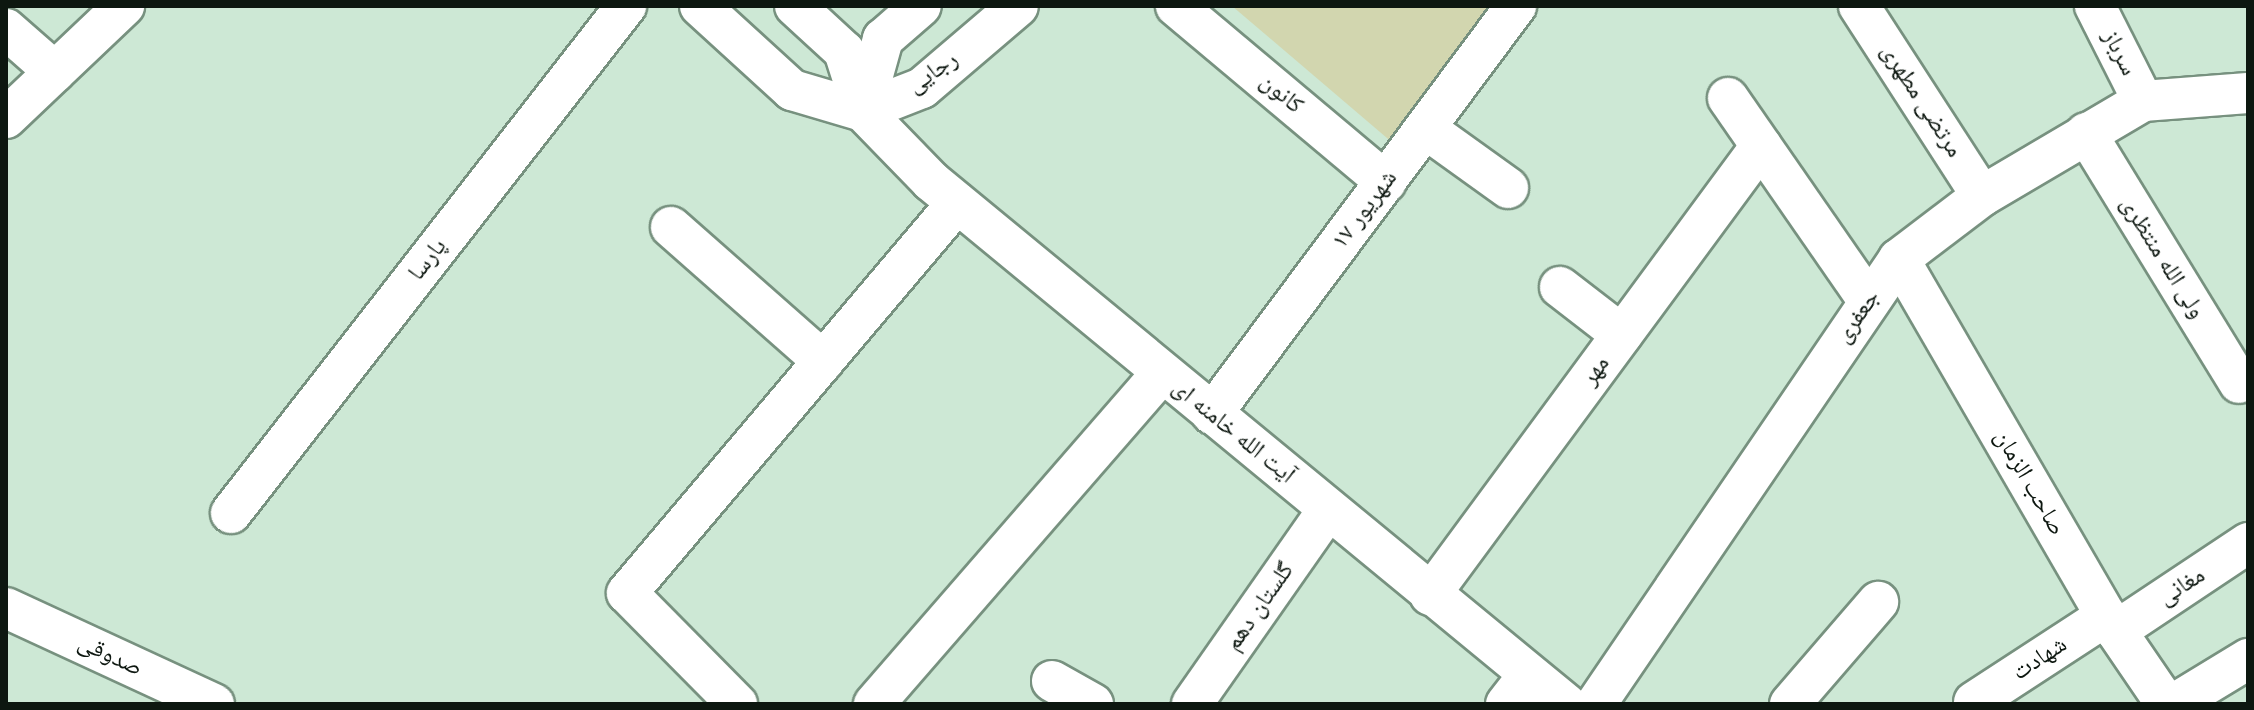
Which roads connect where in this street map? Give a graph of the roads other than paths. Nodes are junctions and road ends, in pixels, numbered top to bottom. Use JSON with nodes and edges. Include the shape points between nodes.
{"nodes":[{"id":1,"x":124,"y":6,"type":"edge"},
{"id":2,"x":626,"y":6,"type":"edge"},
{"id":3,"x":700,"y":6,"type":"edge"},
{"id":4,"x":795,"y":6,"type":"edge"},
{"id":5,"x":921,"y":6,"type":"edge"},
{"id":6,"x":1018,"y":6,"type":"edge"},
{"id":7,"x":1176,"y":6,"type":"edge"},
{"id":8,"x":1516,"y":6,"type":"edge"},
{"id":9,"x":1859,"y":6,"type":"edge"},
{"id":10,"x":2095,"y":6,"type":"edge"},
{"id":11,"x":6,"y":29,"type":"edge"},
{"id":12,"x":55,"y":72,"type":"junction"},
{"id":13,"x":1728,"y":98,"type":"dead end"},
{"id":14,"x":2246,"y":98,"type":"edge"},
{"id":15,"x":2143,"y":101,"type":"junction"},
{"id":16,"x":863,"y":111,"type":"junction"},
{"id":17,"x":6,"y":118,"type":"edge"},
{"id":18,"x":1426,"y":129,"type":"junction"},
{"id":19,"x":2086,"y":133,"type":"junction"},
{"id":20,"x":1761,"y":146,"type":"junction"},
{"id":21,"x":1386,"y":182,"type":"junction"},
{"id":22,"x":1508,"y":188,"type":"dead end"},
{"id":23,"x":1982,"y":196,"type":"junction"},
{"id":24,"x":957,"y":203,"type":"junction"},
{"id":25,"x":671,"y":227,"type":"dead end"},
{"id":26,"x":1899,"y":259,"type":"junction"},
{"id":27,"x":1560,"y":287,"type":"dead end"},
{"id":28,"x":1868,"y":300,"type":"junction"},
{"id":29,"x":1622,"y":335,"type":"junction"},
{"id":30,"x":823,"y":361,"type":"junction"},
{"id":31,"x":1161,"y":374,"type":"junction"},
{"id":32,"x":2239,"y":383,"type":"dead end"},
{"id":33,"x":1212,"y":414,"type":"junction"},
{"id":34,"x":1328,"y":510,"type":"junction"},
{"id":35,"x":231,"y":513,"type":"dead end"},
{"id":36,"x":2248,"y":543,"type":"edge"},
{"id":37,"x":1430,"y":595,"type":"junction"},
{"id":38,"x":1878,"y":602,"type":"dead end"},
{"id":39,"x":6,"y":608,"type":"edge"},
{"id":40,"x":2111,"y":623,"type":"junction"},
{"id":41,"x":2248,"y":659,"type":"edge"},
{"id":42,"x":1052,"y":681,"type":"dead end"},
{"id":43,"x":1518,"y":690,"type":"edge"},
{"id":44,"x":1974,"y":702,"type":"dead end"},
{"id":45,"x":214,"y":704,"type":"edge"},
{"id":46,"x":737,"y":704,"type":"edge"},
{"id":47,"x":874,"y":704,"type":"edge"},
{"id":48,"x":1093,"y":704,"type":"edge"},
{"id":49,"x":1192,"y":704,"type":"edge"},
{"id":50,"x":1566,"y":704,"type":"edge"},
{"id":51,"x":1596,"y":704,"type":"edge"},
{"id":52,"x":1790,"y":704,"type":"edge"},
{"id":53,"x":2166,"y":704,"type":"edge"},
{"id":54,"x":2174,"y":704,"type":"edge"}],
"edges":[{"from":1,"to":12,"type":"street"},
{"from":2,"to":35,"type":"street","name":"پارسا"},
{"from":3,"to":16,"type":"street","via":[[792,90]]},
{"from":4,"to":16,"type":"street","via":[[844,51]]},
{"from":5,"to":16,"type":"street","name":"رجایی","via":[[883,39]]},
{"from":6,"to":16,"type":"street","name":"رجایی","via":[[922,88]]},
{"from":7,"to":21,"type":"street","name":"کانون"},
{"from":8,"to":18,"type":"street","name":"۱۷ شهریور"},
{"from":9,"to":23,"type":"street","name":"مرتضی مطهری"},
{"from":10,"to":15,"type":"street","name":"سرباز"},
{"from":11,"to":12,"type":"street"},
{"from":12,"to":17,"type":"street"},
{"from":13,"to":20,"type":"street"},
{"from":14,"to":15,"type":"street","name":"جعفری"},
{"from":15,"to":19,"type":"street","name":"جعفری"},
{"from":16,"to":24,"type":"street","name":"آیت الله خامنه ای"},
{"from":18,"to":21,"type":"street","name":"۱۷ شهریور"},
{"from":18,"to":22,"type":"street"},
{"from":19,"to":23,"type":"street","name":"جعفری"},
{"from":19,"to":32,"type":"street","name":"ولی الله منتظری"},
{"from":20,"to":28,"type":"street"},
{"from":20,"to":29,"type":"street","name":"مهر"},
{"from":21,"to":33,"type":"street","name":"۱۷ شهریور"},
{"from":23,"to":26,"type":"street","name":"جعفری"},
{"from":24,"to":30,"type":"street"},
{"from":24,"to":31,"type":"street","name":"آیت الله خامنه ای"},
{"from":25,"to":30,"type":"street"},
{"from":26,"to":28,"type":"street","name":"جعفری"},
{"from":26,"to":40,"type":"street","name":"صاحب الزمان"},
{"from":27,"to":29,"type":"street"},
{"from":28,"to":51,"type":"street","name":"جعفری"},
{"from":29,"to":37,"type":"street","name":"مهر"},
{"from":30,"to":46,"type":"street","via":[[627,593]]},
{"from":31,"to":33,"type":"street","name":"آیت الله خامنه ای"},
{"from":31,"to":47,"type":"street"},
{"from":33,"to":34,"type":"street","name":"آیت الله خامنه ای"},
{"from":34,"to":37,"type":"street","name":"آیت الله خامنه ای"},
{"from":34,"to":49,"type":"street","name":"گلستان دهم"},
{"from":36,"to":40,"type":"street","name":"مغانی"},
{"from":37,"to":43,"type":"street","name":"آیت الله خامنه ای"},
{"from":38,"to":52,"type":"street"},
{"from":39,"to":45,"type":"street","name":"صدوقی"},
{"from":40,"to":44,"type":"street","name":"شهادت"},
{"from":40,"to":53,"type":"street","name":"صاحب الزمان"},
{"from":41,"to":54,"type":"street"},
{"from":42,"to":48,"type":"street"},
{"from":43,"to":50,"type":"street","name":"آیت الله خامنه ای"}]}
